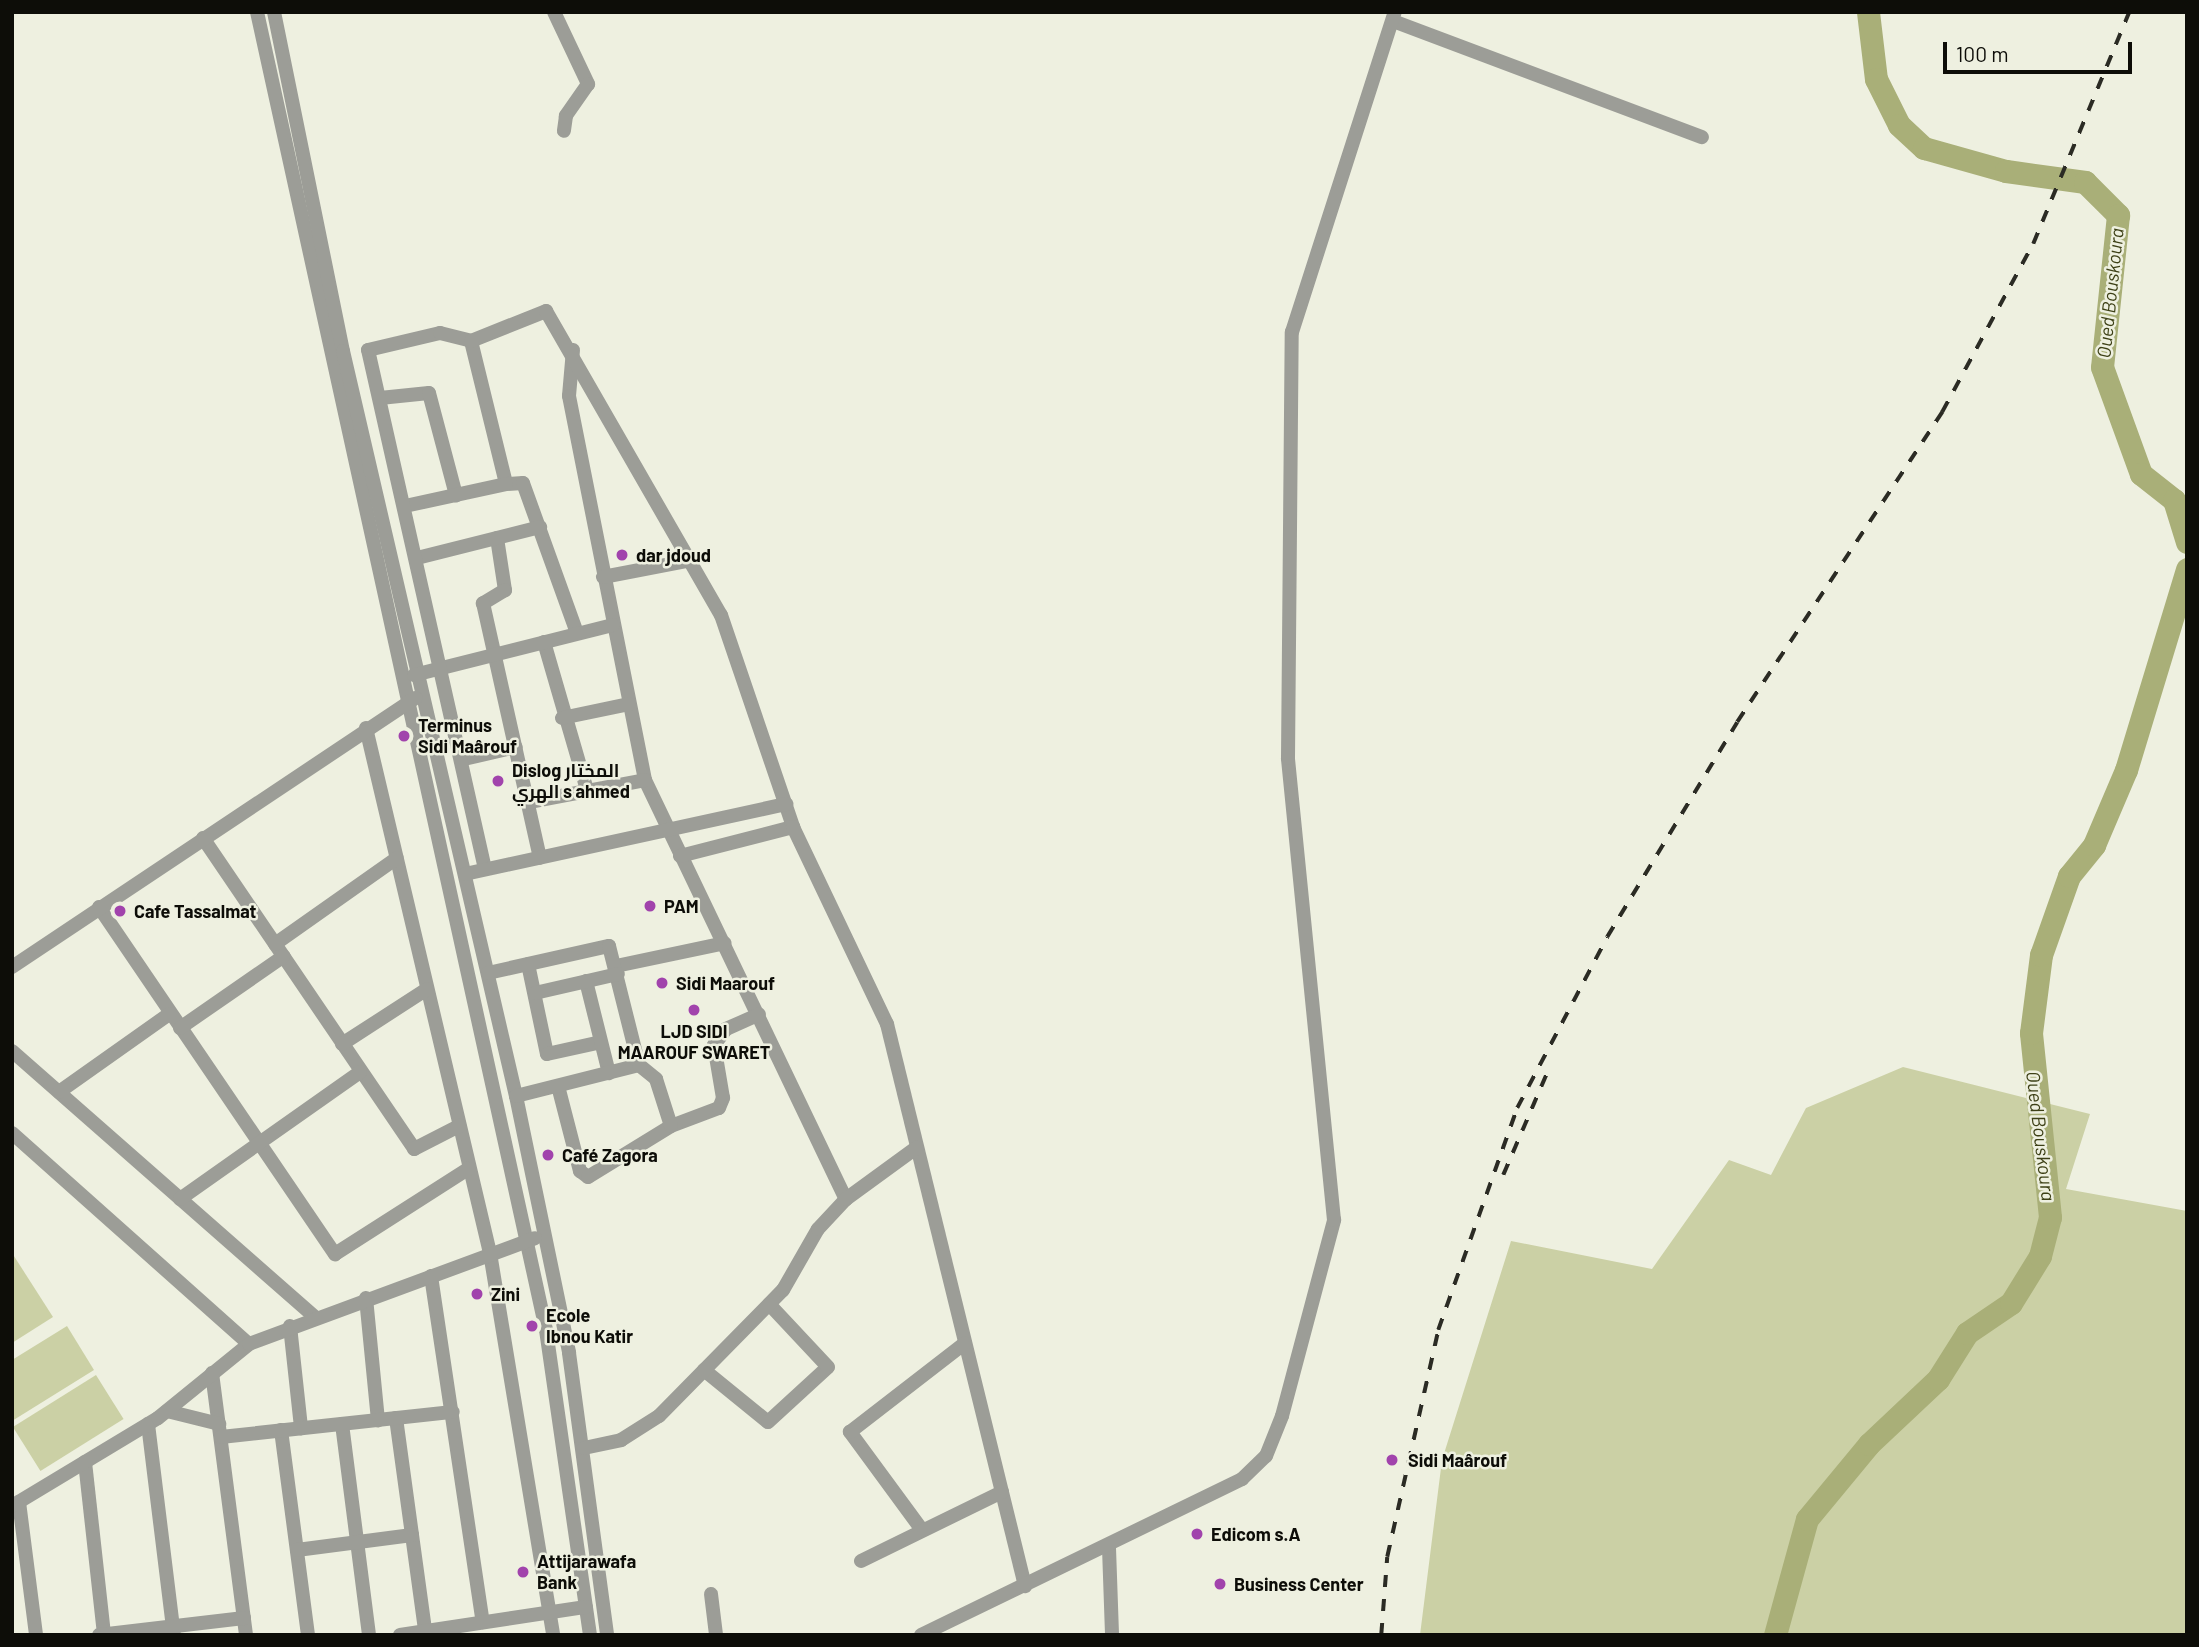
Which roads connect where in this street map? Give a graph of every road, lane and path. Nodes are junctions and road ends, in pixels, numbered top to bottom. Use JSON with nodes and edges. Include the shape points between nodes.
{"nodes":[{"id":1,"x":257,"y":12,"type":"edge"},
{"id":2,"x":274,"y":12,"type":"edge"},
{"id":3,"x":554,"y":12,"type":"edge"},
{"id":4,"x":1394,"y":16,"type":"edge"},
{"id":5,"x":564,"y":131,"type":"dead end"},
{"id":6,"x":1702,"y":137,"type":"dead end"},
{"id":7,"x":471,"y":341,"type":"junction"},
{"id":8,"x":573,"y":351,"type":"junction"},
{"id":9,"x":380,"y":398,"type":"junction"},
{"id":10,"x":506,"y":484,"type":"junction"},
{"id":11,"x":456,"y":495,"type":"junction"},
{"id":12,"x":405,"y":506,"type":"junction"},
{"id":13,"x":540,"y":527,"type":"junction"},
{"id":14,"x":497,"y":538,"type":"junction"},
{"id":15,"x":417,"y":558,"type":"junction"},
{"id":16,"x":692,"y":560,"type":"junction"},
{"id":17,"x":603,"y":577,"type":"junction"},
{"id":18,"x":398,"y":581,"type":"junction"},
{"id":19,"x":380,"y":584,"type":"junction"},
{"id":20,"x":613,"y":625,"type":"junction"},
{"id":21,"x":577,"y":633,"type":"junction"},
{"id":22,"x":544,"y":642,"type":"junction"},
{"id":23,"x":494,"y":654,"type":"junction"},
{"id":24,"x":443,"y":668,"type":"junction"},
{"id":25,"x":421,"y":673,"type":"junction"},
{"id":26,"x":402,"y":677,"type":"junction"},
{"id":27,"x":426,"y":695,"type":"junction"},
{"id":28,"x":408,"y":700,"type":"junction"},
{"id":29,"x":629,"y":704,"type":"junction"},
{"id":30,"x":562,"y":718,"type":"junction"},
{"id":31,"x":366,"y":728,"type":"junction"},
{"id":32,"x":516,"y":747,"type":"junction"},
{"id":33,"x":464,"y":759,"type":"junction"},
{"id":34,"x":645,"y":780,"type":"junction"},
{"id":35,"x":587,"y":790,"type":"junction"},
{"id":36,"x":529,"y":802,"type":"junction"},
{"id":37,"x":786,"y":804,"type":"junction"},
{"id":38,"x":793,"y":827,"type":"junction"},
{"id":39,"x":667,"y":831,"type":"junction"},
{"id":40,"x":203,"y":838,"type":"junction"},
{"id":41,"x":680,"y":856,"type":"junction"},
{"id":42,"x":397,"y":858,"type":"junction"},
{"id":43,"x":540,"y":858,"type":"junction"},
{"id":44,"x":485,"y":869,"type":"junction"},
{"id":45,"x":467,"y":880,"type":"junction"},
{"id":46,"x":451,"y":890,"type":"junction"},
{"id":47,"x":99,"y":908,"type":"junction"},
{"id":48,"x":725,"y":943,"type":"junction"},
{"id":49,"x":279,"y":950,"type":"junction"},
{"id":50,"x":528,"y":964,"type":"junction"},
{"id":51,"x":12,"y":967,"type":"edge"},
{"id":52,"x":617,"y":970,"type":"junction"},
{"id":53,"x":488,"y":973,"type":"junction"},
{"id":54,"x":586,"y":981,"type":"junction"},
{"id":55,"x":427,"y":989,"type":"junction"},
{"id":56,"x":535,"y":993,"type":"junction"},
{"id":57,"x":169,"y":1014,"type":"junction"},
{"id":58,"x":759,"y":1014,"type":"junction"},
{"id":59,"x":180,"y":1028,"type":"junction"},
{"id":60,"x":601,"y":1042,"type":"junction"},
{"id":61,"x":342,"y":1044,"type":"junction"},
{"id":62,"x":12,"y":1051,"type":"edge"},
{"id":63,"x":639,"y":1065,"type":"junction"},
{"id":64,"x":360,"y":1072,"type":"junction"},
{"id":65,"x":609,"y":1073,"type":"junction"},
{"id":66,"x":558,"y":1086,"type":"junction"},
{"id":67,"x":59,"y":1092,"type":"junction"},
{"id":68,"x":516,"y":1096,"type":"junction"},
{"id":69,"x":459,"y":1126,"type":"junction"},
{"id":70,"x":671,"y":1126,"type":"junction"},
{"id":71,"x":12,"y":1133,"type":"edge"},
{"id":72,"x":259,"y":1141,"type":"junction"},
{"id":73,"x":916,"y":1148,"type":"junction"},
{"id":74,"x":468,"y":1169,"type":"junction"},
{"id":75,"x":180,"y":1199,"type":"junction"},
{"id":76,"x":845,"y":1199,"type":"junction"},
{"id":77,"x":544,"y":1236,"type":"junction"},
{"id":78,"x":526,"y":1241,"type":"junction"},
{"id":79,"x":490,"y":1253,"type":"junction"},
{"id":80,"x":431,"y":1276,"type":"junction"},
{"id":81,"x":366,"y":1298,"type":"junction"},
{"id":82,"x":769,"y":1304,"type":"junction"},
{"id":83,"x":314,"y":1316,"type":"junction"},
{"id":84,"x":290,"y":1326,"type":"junction"},
{"id":85,"x":248,"y":1343,"type":"junction"},
{"id":86,"x":965,"y":1343,"type":"junction"},
{"id":87,"x":704,"y":1370,"type":"junction"},
{"id":88,"x":212,"y":1373,"type":"junction"},
{"id":89,"x":167,"y":1411,"type":"junction"},
{"id":90,"x":453,"y":1412,"type":"junction"},
{"id":91,"x":396,"y":1418,"type":"junction"},
{"id":92,"x":378,"y":1420,"type":"junction"},
{"id":93,"x":148,"y":1424,"type":"junction"},
{"id":94,"x":342,"y":1424,"type":"junction"},
{"id":95,"x":301,"y":1428,"type":"junction"},
{"id":96,"x":281,"y":1430,"type":"junction"},
{"id":97,"x":220,"y":1431,"type":"junction"},
{"id":98,"x":584,"y":1448,"type":"junction"},
{"id":99,"x":85,"y":1462,"type":"junction"},
{"id":100,"x":1002,"y":1492,"type":"junction"},
{"id":101,"x":16,"y":1504,"type":"edge"},
{"id":102,"x":922,"y":1530,"type":"junction"},
{"id":103,"x":412,"y":1535,"type":"junction"},
{"id":104,"x":357,"y":1542,"type":"junction"},
{"id":105,"x":1109,"y":1548,"type":"junction"},
{"id":106,"x":297,"y":1550,"type":"junction"},
{"id":107,"x":860,"y":1561,"type":"dead end"},
{"id":108,"x":1025,"y":1586,"type":"junction"},
{"id":109,"x":711,"y":1594,"type":"dead end"},
{"id":110,"x":586,"y":1607,"type":"junction"},
{"id":111,"x":550,"y":1612,"type":"junction"},
{"id":112,"x":244,"y":1618,"type":"junction"},
{"id":113,"x":483,"y":1622,"type":"junction"},
{"id":114,"x":173,"y":1630,"type":"edge"},
{"id":115,"x":425,"y":1632,"type":"junction"},
{"id":116,"x":104,"y":1634,"type":"edge"},
{"id":117,"x":36,"y":1635,"type":"edge"},
{"id":118,"x":99,"y":1635,"type":"edge"},
{"id":119,"x":246,"y":1635,"type":"edge"},
{"id":120,"x":308,"y":1635,"type":"edge"},
{"id":121,"x":369,"y":1635,"type":"edge"},
{"id":122,"x":400,"y":1635,"type":"edge"},
{"id":123,"x":553,"y":1635,"type":"edge"},
{"id":124,"x":590,"y":1635,"type":"edge"},
{"id":125,"x":607,"y":1635,"type":"edge"},
{"id":126,"x":716,"y":1635,"type":"edge"},
{"id":127,"x":921,"y":1635,"type":"edge"},
{"id":128,"x":1112,"y":1635,"type":"edge"}],
"edges":[{"from":1,"to":19,"type":"street"},
{"from":2,"to":18,"type":"street"},
{"from":3,"to":5,"type":"street","via":[[588,83],[565,116]]},
{"from":4,"to":6,"type":"street"},
{"from":4,"to":105,"type":"street","via":[[1292,332],[1288,758],[1331,1238],[1266,1456],[1242,1479]]},
{"from":7,"to":8,"type":"street","via":[[546,311]]},
{"from":7,"to":9,"type":"street","via":[[440,333],[369,349]]},
{"from":7,"to":10,"type":"street"},
{"from":8,"to":16,"type":"street"},
{"from":8,"to":17,"type":"street","via":[[569,396]]},
{"from":9,"to":11,"type":"street","via":[[429,393]]},
{"from":9,"to":12,"type":"street"},
{"from":10,"to":11,"type":"street"},
{"from":10,"to":13,"type":"street","via":[[523,484]]},
{"from":11,"to":12,"type":"street"},
{"from":12,"to":15,"type":"street"},
{"from":13,"to":14,"type":"street"},
{"from":13,"to":21,"type":"street"},
{"from":14,"to":15,"type":"street"},
{"from":14,"to":23,"type":"street","via":[[505,590],[482,603]]},
{"from":15,"to":24,"type":"street"},
{"from":16,"to":17,"type":"street"},
{"from":16,"to":37,"type":"street","via":[[725,624]]},
{"from":17,"to":20,"type":"street"},
{"from":18,"to":19,"type":"street"},
{"from":18,"to":25,"type":"street"},
{"from":19,"to":26,"type":"street"},
{"from":20,"to":21,"type":"street"},
{"from":20,"to":29,"type":"street"},
{"from":21,"to":22,"type":"street"},
{"from":22,"to":23,"type":"street"},
{"from":22,"to":30,"type":"street"},
{"from":23,"to":24,"type":"street"},
{"from":23,"to":32,"type":"street"},
{"from":24,"to":25,"type":"street"},
{"from":24,"to":33,"type":"street"},
{"from":25,"to":26,"type":"street"},
{"from":25,"to":27,"type":"street"},
{"from":26,"to":28,"type":"street"},
{"from":27,"to":28,"type":"street"},
{"from":27,"to":45,"type":"street"},
{"from":28,"to":31,"type":"street"},
{"from":28,"to":46,"type":"street"},
{"from":29,"to":30,"type":"street"},
{"from":29,"to":34,"type":"street"},
{"from":30,"to":35,"type":"street","via":[[576,738]]},
{"from":31,"to":40,"type":"street"},
{"from":31,"to":42,"type":"street"},
{"from":32,"to":33,"type":"street"},
{"from":32,"to":36,"type":"street"},
{"from":33,"to":44,"type":"street"},
{"from":34,"to":35,"type":"street"},
{"from":34,"to":39,"type":"street"},
{"from":35,"to":36,"type":"street"},
{"from":36,"to":43,"type":"street"},
{"from":37,"to":38,"type":"street"},
{"from":37,"to":39,"type":"street"},
{"from":38,"to":41,"type":"street"},
{"from":38,"to":73,"type":"street","via":[[887,1024]]},
{"from":39,"to":41,"type":"street"},
{"from":39,"to":43,"type":"street"},
{"from":40,"to":47,"type":"street"},
{"from":40,"to":49,"type":"street"},
{"from":41,"to":48,"type":"street"},
{"from":42,"to":49,"type":"street"},
{"from":42,"to":55,"type":"street"},
{"from":43,"to":44,"type":"street"},
{"from":44,"to":45,"type":"street"},
{"from":45,"to":46,"type":"street"},
{"from":45,"to":53,"type":"street"},
{"from":46,"to":78,"type":"street"},
{"from":47,"to":51,"type":"street"},
{"from":47,"to":57,"type":"street"},
{"from":48,"to":52,"type":"street"},
{"from":48,"to":58,"type":"street"},
{"from":49,"to":59,"type":"street"},
{"from":49,"to":61,"type":"street"},
{"from":50,"to":52,"type":"street","via":[[607,946]]},
{"from":50,"to":53,"type":"street"},
{"from":50,"to":56,"type":"street"},
{"from":52,"to":54,"type":"street"},
{"from":52,"to":63,"type":"street"},
{"from":53,"to":68,"type":"street"},
{"from":54,"to":56,"type":"street"},
{"from":54,"to":60,"type":"street"},
{"from":55,"to":61,"type":"street"},
{"from":55,"to":69,"type":"street"},
{"from":56,"to":60,"type":"street","via":[[547,1054]]},
{"from":57,"to":59,"type":"street"},
{"from":57,"to":67,"type":"street"},
{"from":58,"to":70,"type":"street","via":[[726,1029],[714,1045],[723,1098],[719,1108]]},
{"from":58,"to":76,"type":"street"},
{"from":59,"to":72,"type":"street"},
{"from":60,"to":65,"type":"street"},
{"from":61,"to":64,"type":"street"},
{"from":62,"to":67,"type":"street"},
{"from":63,"to":65,"type":"street"},
{"from":63,"to":70,"type":"street","via":[[656,1079]]},
{"from":64,"to":69,"type":"street","via":[[416,1151]]},
{"from":64,"to":72,"type":"street"},
{"from":65,"to":66,"type":"street"},
{"from":66,"to":68,"type":"street"},
{"from":66,"to":70,"type":"street","via":[[585,1176]]},
{"from":67,"to":75,"type":"street"},
{"from":68,"to":77,"type":"street"},
{"from":69,"to":74,"type":"street"},
{"from":71,"to":85,"type":"street"},
{"from":72,"to":74,"type":"street","via":[[335,1254]]},
{"from":72,"to":75,"type":"street"},
{"from":73,"to":76,"type":"street"},
{"from":73,"to":86,"type":"street"},
{"from":74,"to":79,"type":"street"},
{"from":75,"to":83,"type":"street"},
{"from":76,"to":82,"type":"street"},
{"from":77,"to":78,"type":"street"},
{"from":77,"to":98,"type":"street"},
{"from":78,"to":79,"type":"street"},
{"from":78,"to":110,"type":"street","via":[[546,1329]]},
{"from":79,"to":80,"type":"street"},
{"from":79,"to":111,"type":"street"},
{"from":80,"to":81,"type":"street"},
{"from":80,"to":90,"type":"street"},
{"from":81,"to":83,"type":"street"},
{"from":81,"to":92,"type":"street"},
{"from":82,"to":87,"type":"street"},
{"from":82,"to":87,"type":"street","via":[[828,1367],[768,1422]]},
{"from":83,"to":84,"type":"street"},
{"from":84,"to":85,"type":"street"},
{"from":84,"to":95,"type":"street"},
{"from":85,"to":88,"type":"street"},
{"from":86,"to":100,"type":"street"},
{"from":86,"to":102,"type":"street","via":[[850,1432]]},
{"from":87,"to":98,"type":"street","via":[[638,1431]]},
{"from":88,"to":89,"type":"street"},
{"from":88,"to":97,"type":"street"},
{"from":89,"to":93,"type":"street"},
{"from":89,"to":97,"type":"street"},
{"from":90,"to":91,"type":"street"},
{"from":90,"to":113,"type":"street"},
{"from":91,"to":92,"type":"street"},
{"from":91,"to":103,"type":"street"},
{"from":92,"to":94,"type":"street"},
{"from":93,"to":99,"type":"street"},
{"from":93,"to":114,"type":"street"},
{"from":94,"to":95,"type":"street"},
{"from":94,"to":104,"type":"street"},
{"from":95,"to":96,"type":"street"},
{"from":96,"to":97,"type":"street"},
{"from":96,"to":106,"type":"street"},
{"from":97,"to":112,"type":"street"},
{"from":98,"to":125,"type":"street"},
{"from":99,"to":101,"type":"street"},
{"from":99,"to":116,"type":"street"},
{"from":100,"to":102,"type":"street"},
{"from":100,"to":108,"type":"street"},
{"from":101,"to":117,"type":"street"},
{"from":102,"to":107,"type":"street"},
{"from":103,"to":104,"type":"street"},
{"from":103,"to":115,"type":"street"},
{"from":104,"to":106,"type":"street"},
{"from":104,"to":121,"type":"street"},
{"from":105,"to":108,"type":"street"},
{"from":105,"to":128,"type":"street"},
{"from":106,"to":120,"type":"street"},
{"from":108,"to":127,"type":"street"},
{"from":109,"to":126,"type":"street"},
{"from":110,"to":111,"type":"street"},
{"from":110,"to":124,"type":"street"},
{"from":111,"to":113,"type":"street"},
{"from":111,"to":123,"type":"street"},
{"from":112,"to":114,"type":"street"},
{"from":112,"to":119,"type":"street"},
{"from":113,"to":115,"type":"street"},
{"from":114,"to":116,"type":"street"},
{"from":115,"to":122,"type":"street"},
{"from":116,"to":118,"type":"street"}]}
